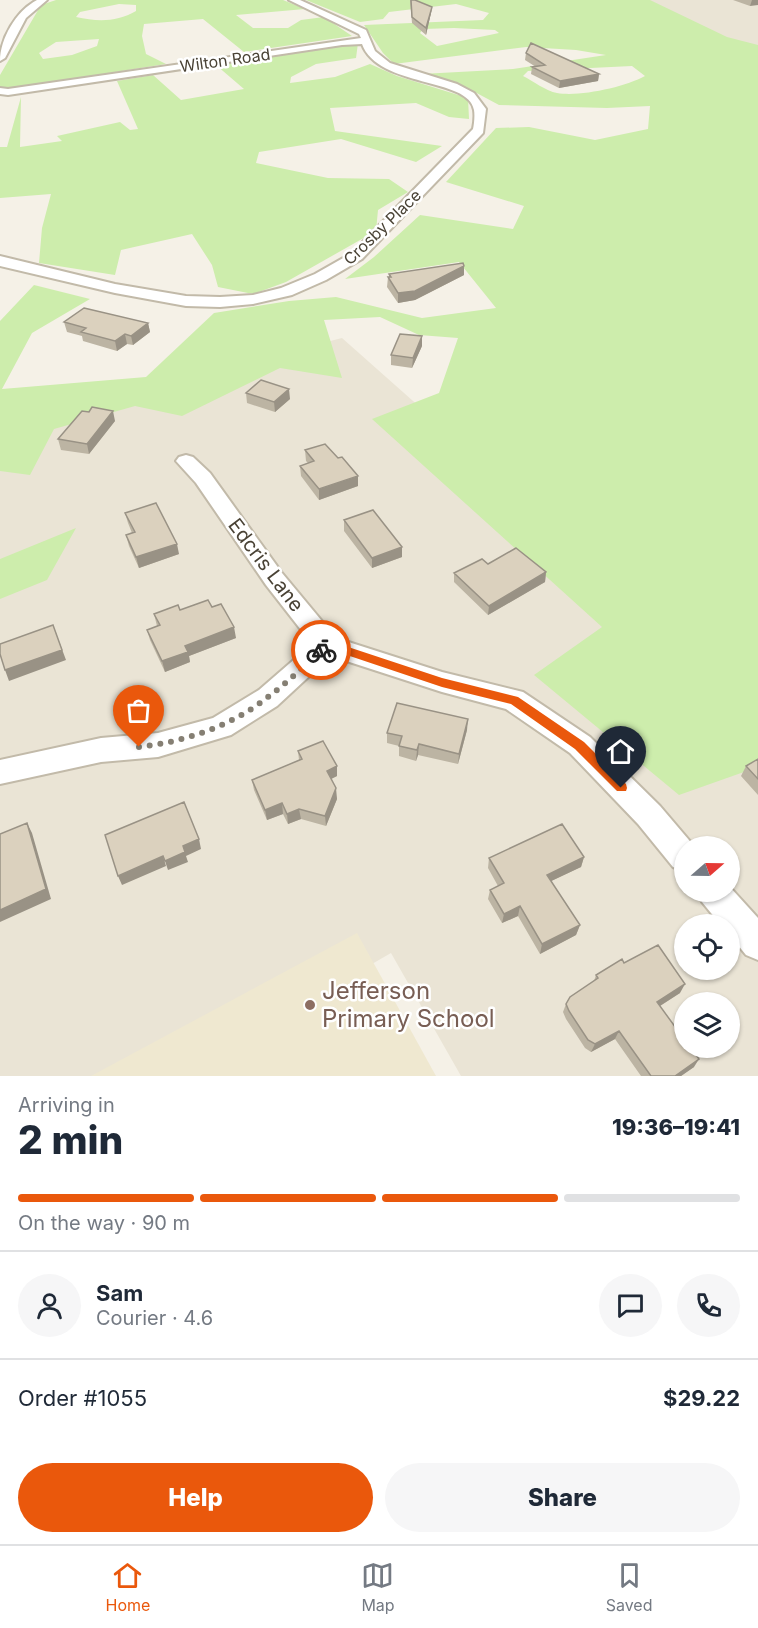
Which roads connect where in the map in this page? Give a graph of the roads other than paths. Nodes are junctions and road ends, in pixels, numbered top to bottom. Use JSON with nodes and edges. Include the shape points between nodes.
{"nodes":[{"id":1,"x":43,"y":0,"type":"edge"},
{"id":2,"x":292,"y":0,"type":"edge"},
{"id":3,"x":364,"y":41,"type":"junction"},
{"id":4,"x":0,"y":58,"type":"edge"},
{"id":5,"x":0,"y":91,"type":"edge"},
{"id":6,"x":0,"y":261,"type":"edge"},
{"id":7,"x":186,"y":461,"type":"dead end"},
{"id":8,"x":327,"y":645,"type":"junction"},
{"id":9,"x":0,"y":772,"type":"edge"},
{"id":10,"x":674,"y":845,"type":"edge"},
{"id":11,"x":723,"y":902,"type":"edge"},
{"id":12,"x":758,"y":943,"type":"edge"}],
"edges":[{"from":1,"to":4,"type":"street","via":[[33,4],[23,16]]},
{"from":2,"to":3,"type":"street","via":[[352,25],[363,32]]},
{"from":3,"to":5,"type":"street","name":"Wilton Road"},
{"from":3,"to":6,"type":"street","name":"Crosby Place","via":[[375,59],[392,68],[476,96],[483,118],[479,130],[428,184],[357,256],[333,272],[256,300],[178,302]]},
{"from":7,"to":8,"type":"street","name":"Edcris Lane","via":[[203,478],[274,579]]},
{"from":8,"to":9,"type":"street","via":[[268,698],[220,727],[158,745],[101,750]]},
{"from":8,"to":10,"type":"street","via":[[442,682],[514,700],[580,746]]},
{"from":11,"to":12,"type":"street"}]}
